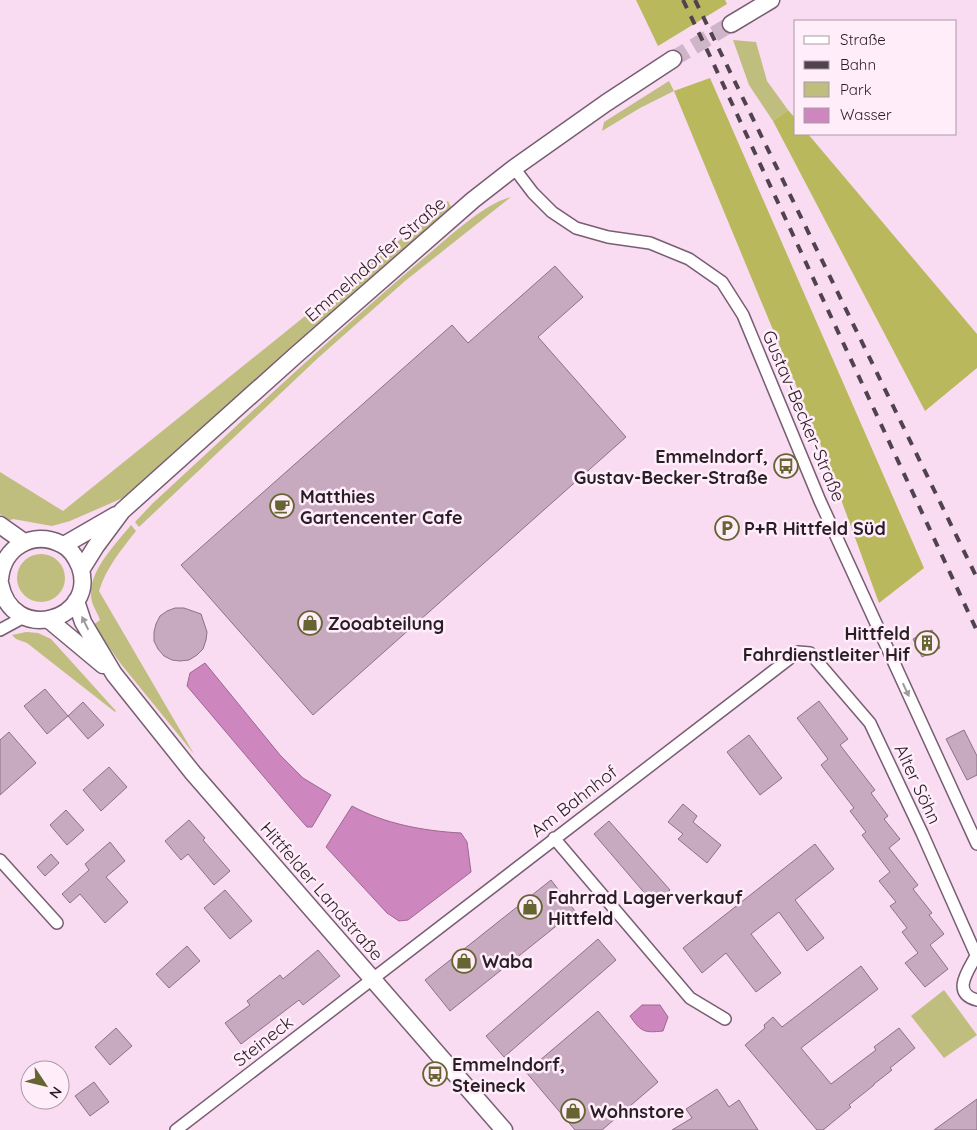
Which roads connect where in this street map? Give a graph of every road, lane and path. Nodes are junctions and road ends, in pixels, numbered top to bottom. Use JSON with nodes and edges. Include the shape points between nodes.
{"nodes":[{"id":1,"x":771,"y":0,"type":"edge"},
{"id":2,"x":731,"y":24,"type":"tunnel mouth"},
{"id":3,"x":673,"y":59,"type":"tunnel mouth"},
{"id":4,"x":514,"y":168,"type":"junction"},
{"id":5,"x":122,"y":511,"type":"junction"},
{"id":6,"x":0,"y":525,"type":"edge"},
{"id":7,"x":24,"y":542,"type":"junction"},
{"id":8,"x":64,"y":545,"type":"junction"},
{"id":9,"x":81,"y":570,"type":"junction"},
{"id":10,"x":0,"y":582,"type":"edge"},
{"id":11,"x":76,"y":601,"type":"junction"},
{"id":12,"x":24,"y":617,"type":"junction"},
{"id":13,"x":49,"y":620,"type":"junction"},
{"id":14,"x":0,"y":630,"type":"edge"},
{"id":15,"x":798,"y":652,"type":"joint"},
{"id":16,"x":114,"y":674,"type":"junction"},
{"id":17,"x":554,"y":838,"type":"junction"},
{"id":18,"x":977,"y":844,"type":"edge"},
{"id":19,"x":0,"y":860,"type":"edge"},
{"id":20,"x":56,"y":923,"type":"dead end"},
{"id":21,"x":977,"y":956,"type":"edge"},
{"id":22,"x":372,"y":978,"type":"junction"},
{"id":23,"x":977,"y":1000,"type":"edge"},
{"id":24,"x":725,"y":1019,"type":"dead end"},
{"id":25,"x":176,"y":1130,"type":"edge"},
{"id":26,"x":504,"y":1130,"type":"edge"}],
"edges":[{"from":1,"to":2,"type":"main road"},
{"from":3,"to":4,"type":"main road","name":"Emmelndorfer Straße"},
{"from":4,"to":5,"type":"main road","name":"Emmelndorfer Straße","via":[[310,342]]},
{"from":4,"to":18,"type":"street","name":"Gustav-Becker-Straße","one_way":true,"via":[[552,212],[576,228],[650,243],[689,258],[722,282],[743,315],[820,501]]},
{"from":5,"to":8,"type":"main road","name":"Emmelndorfer Straße"},
{"from":5,"to":9,"type":"main road","name":"Emmelndorfer Straße"},
{"from":6,"to":7,"type":"main road"},
{"from":7,"to":8,"type":"main road","via":[[37,538]]},
{"from":7,"to":10,"type":"main road","via":[[5,559]]},
{"from":8,"to":9,"type":"main road"},
{"from":9,"to":11,"type":"main road","via":[[82,580]]},
{"from":10,"to":12,"type":"main road","via":[[7,603]]},
{"from":11,"to":13,"type":"main road","via":[[69,610]]},
{"from":16,"to":11,"type":"main road","name":"Hittfelder Landstraße","one_way":true,"via":[[84,622]]},
{"from":12,"to":13,"type":"main road"},
{"from":12,"to":14,"type":"street"},
{"from":13,"to":16,"type":"main road","name":"Hittfelder Landstraße"},
{"from":15,"to":17,"type":"street","name":"Am Bahnhof"},
{"from":15,"to":21,"type":"street","name":"Alter Söhn","via":[[810,654],[870,723]]},
{"from":16,"to":22,"type":"main road","name":"Hittfelder Landstraße","via":[[193,774]]},
{"from":17,"to":22,"type":"street","name":"Am Bahnhof"},
{"from":17,"to":24,"type":"street","via":[[690,998]]},
{"from":19,"to":20,"type":"street"},
{"from":21,"to":23,"type":"street","name":"Alter Söhn","via":[[963,990]]},
{"from":22,"to":25,"type":"street","name":"Steineck"},
{"from":22,"to":26,"type":"main road","name":"Hittfelder Landstraße"}]}
